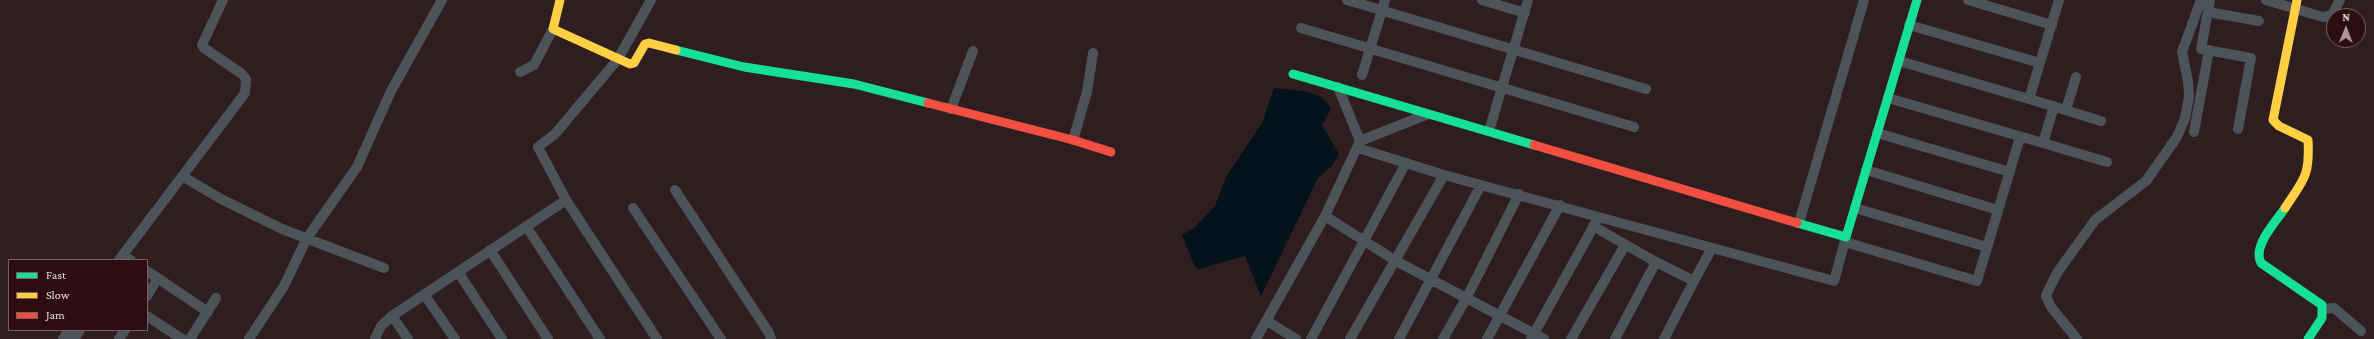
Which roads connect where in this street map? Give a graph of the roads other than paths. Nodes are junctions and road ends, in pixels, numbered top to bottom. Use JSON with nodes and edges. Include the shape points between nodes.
{"nodes":[{"id":1,"x":223,"y":0,"type":"edge"},
{"id":2,"x":442,"y":0,"type":"edge"},
{"id":3,"x":560,"y":0,"type":"edge"},
{"id":4,"x":651,"y":0,"type":"edge"},
{"id":5,"x":1347,"y":0,"type":"edge"},
{"id":6,"x":1385,"y":0,"type":"edge"},
{"id":7,"x":1482,"y":0,"type":"edge"},
{"id":8,"x":1528,"y":0,"type":"edge"},
{"id":9,"x":1864,"y":0,"type":"edge"},
{"id":10,"x":1917,"y":0,"type":"edge"},
{"id":11,"x":1968,"y":0,"type":"edge"},
{"id":12,"x":2059,"y":0,"type":"edge"},
{"id":13,"x":2200,"y":0,"type":"edge"},
{"id":14,"x":2210,"y":0,"type":"edge"},
{"id":15,"x":2266,"y":0,"type":"edge"},
{"id":16,"x":2340,"y":0,"type":"edge"},
{"id":17,"x":2297,"y":5,"type":"edge"},
{"id":18,"x":1382,"y":10,"type":"junction"},
{"id":19,"x":2208,"y":12,"type":"junction"},
{"id":20,"x":1524,"y":13,"type":"junction"},
{"id":21,"x":2260,"y":21,"type":"dead end"},
{"id":22,"x":1909,"y":25,"type":"junction"},
{"id":23,"x":2052,"y":25,"type":"junction"},
{"id":24,"x":1301,"y":28,"type":"dead end"},
{"id":25,"x":553,"y":29,"type":"junction"},
{"id":26,"x":1370,"y":48,"type":"junction"},
{"id":27,"x":1513,"y":50,"type":"junction"},
{"id":28,"x":2209,"y":50,"type":"junction"},
{"id":29,"x":973,"y":51,"type":"dead end"},
{"id":30,"x":1093,"y":53,"type":"dead end"},
{"id":31,"x":618,"y":59,"type":"junction"},
{"id":32,"x":1899,"y":61,"type":"junction"},
{"id":33,"x":2040,"y":63,"type":"junction"},
{"id":34,"x":520,"y":72,"type":"dead end"},
{"id":35,"x":1293,"y":74,"type":"dead end"},
{"id":36,"x":1362,"y":75,"type":"dead end"},
{"id":37,"x":2076,"y":76,"type":"dead end"},
{"id":38,"x":1338,"y":87,"type":"junction"},
{"id":39,"x":1502,"y":87,"type":"junction"},
{"id":40,"x":1646,"y":89,"type":"dead end"},
{"id":41,"x":1888,"y":98,"type":"junction"},
{"id":42,"x":2029,"y":99,"type":"junction"},
{"id":43,"x":2054,"y":106,"type":"junction"},
{"id":44,"x":951,"y":109,"type":"junction"},
{"id":45,"x":2066,"y":110,"type":"junction"},
{"id":46,"x":1428,"y":114,"type":"junction"},
{"id":47,"x":2101,"y":121,"type":"dead end"},
{"id":48,"x":1634,"y":127,"type":"dead end"},
{"id":49,"x":2238,"y":128,"type":"dead end"},
{"id":50,"x":1489,"y":132,"type":"junction"},
{"id":51,"x":2194,"y":132,"type":"dead end"},
{"id":52,"x":1877,"y":133,"type":"junction"},
{"id":53,"x":2020,"y":137,"type":"junction"},
{"id":54,"x":1073,"y":140,"type":"junction"},
{"id":55,"x":2043,"y":143,"type":"junction"},
{"id":56,"x":1359,"y":145,"type":"junction"},
{"id":57,"x":1111,"y":152,"type":"dead end"},
{"id":58,"x":2107,"y":162,"type":"dead end"},
{"id":59,"x":1406,"y":163,"type":"junction"},
{"id":60,"x":1866,"y":170,"type":"junction"},
{"id":61,"x":2010,"y":172,"type":"junction"},
{"id":62,"x":1444,"y":175,"type":"junction"},
{"id":63,"x":182,"y":176,"type":"junction"},
{"id":64,"x":1481,"y":185,"type":"junction"},
{"id":65,"x":676,"y":190,"type":"dead end"},
{"id":66,"x":1518,"y":194,"type":"junction"},
{"id":67,"x":566,"y":200,"type":"junction"},
{"id":68,"x":1560,"y":205,"type":"junction"},
{"id":69,"x":633,"y":208,"type":"dead end"},
{"id":70,"x":1855,"y":208,"type":"junction"},
{"id":71,"x":1998,"y":210,"type":"junction"},
{"id":72,"x":1325,"y":216,"type":"junction"},
{"id":73,"x":1599,"y":216,"type":"junction"},
{"id":74,"x":1799,"y":223,"type":"junction"},
{"id":75,"x":526,"y":226,"type":"junction"},
{"id":76,"x":1593,"y":226,"type":"junction"},
{"id":77,"x":307,"y":238,"type":"junction"},
{"id":78,"x":1845,"y":240,"type":"junction"},
{"id":79,"x":1363,"y":242,"type":"junction"},
{"id":80,"x":1625,"y":245,"type":"junction"},
{"id":81,"x":1987,"y":247,"type":"junction"},
{"id":82,"x":1712,"y":248,"type":"junction"},
{"id":83,"x":490,"y":250,"type":"junction"},
{"id":84,"x":126,"y":259,"type":"edge"},
{"id":85,"x":1396,"y":261,"type":"junction"},
{"id":86,"x":1656,"y":262,"type":"junction"},
{"id":87,"x":384,"y":268,"type":"dead end"},
{"id":88,"x":148,"y":272,"type":"edge"},
{"id":89,"x":458,"y":272,"type":"junction"},
{"id":90,"x":158,"y":278,"type":"junction"},
{"id":91,"x":1430,"y":278,"type":"junction"},
{"id":92,"x":1694,"y":281,"type":"junction"},
{"id":93,"x":148,"y":294,"type":"edge"},
{"id":94,"x":424,"y":294,"type":"junction"},
{"id":95,"x":1467,"y":297,"type":"junction"},
{"id":96,"x":216,"y":298,"type":"dead end"},
{"id":97,"x":2324,"y":309,"type":"junction"},
{"id":98,"x":208,"y":312,"type":"junction"},
{"id":99,"x":392,"y":316,"type":"junction"},
{"id":100,"x":1501,"y":316,"type":"junction"},
{"id":101,"x":148,"y":317,"type":"edge"},
{"id":102,"x":1267,"y":321,"type":"junction"},
{"id":103,"x":2361,"y":331,"type":"dead end"},
{"id":104,"x":1532,"y":336,"type":"edge"},
{"id":105,"x":182,"y":339,"type":"edge"},
{"id":106,"x":190,"y":339,"type":"edge"},
{"id":107,"x":249,"y":339,"type":"edge"},
{"id":108,"x":375,"y":339,"type":"edge"},
{"id":109,"x":408,"y":339,"type":"edge"},
{"id":110,"x":454,"y":339,"type":"edge"},
{"id":111,"x":502,"y":339,"type":"edge"},
{"id":112,"x":548,"y":339,"type":"edge"},
{"id":113,"x":600,"y":339,"type":"edge"},
{"id":114,"x":657,"y":339,"type":"edge"},
{"id":115,"x":721,"y":339,"type":"edge"},
{"id":116,"x":771,"y":339,"type":"edge"},
{"id":117,"x":1256,"y":339,"type":"edge"},
{"id":118,"x":1296,"y":339,"type":"edge"},
{"id":119,"x":1311,"y":339,"type":"edge"},
{"id":120,"x":1350,"y":339,"type":"edge"},
{"id":121,"x":1399,"y":339,"type":"edge"},
{"id":122,"x":1443,"y":339,"type":"edge"},
{"id":123,"x":1487,"y":339,"type":"edge"},
{"id":124,"x":1544,"y":339,"type":"edge"},
{"id":125,"x":1571,"y":339,"type":"edge"},
{"id":126,"x":1615,"y":339,"type":"edge"},
{"id":127,"x":1664,"y":339,"type":"edge"},
{"id":128,"x":2077,"y":339,"type":"edge"},
{"id":129,"x":2308,"y":339,"type":"edge"}],
"edges":[{"from":1,"to":63,"type":"street","via":[[202,45],[242,74],[246,79],[245,93]]},
{"from":2,"to":77,"type":"street","via":[[391,91],[357,167]]},
{"from":3,"to":25,"type":"street"},
{"from":4,"to":31,"type":"street"},
{"from":5,"to":18,"type":"street"},
{"from":6,"to":18,"type":"street"},
{"from":7,"to":20,"type":"street"},
{"from":8,"to":20,"type":"street"},
{"from":9,"to":74,"type":"street"},
{"from":10,"to":22,"type":"street"},
{"from":11,"to":23,"type":"street"},
{"from":12,"to":23,"type":"street"},
{"from":13,"to":128,"type":"street","via":[[2182,52],[2189,97],[2185,118],[2177,137],[2146,181],[2095,220],[2057,273],[2046,296],[2050,307]]},
{"from":14,"to":19,"type":"street"},
{"from":15,"to":17,"type":"street"},
{"from":16,"to":17,"type":"street","via":[[2332,15],[2328,17],[2310,15]]},
{"from":17,"to":97,"type":"street","via":[[2273,120],[2278,126],[2306,138],[2309,145],[2307,174],[2260,246],[2258,257],[2261,262],[2322,305]]},
{"from":18,"to":26,"type":"street"},
{"from":18,"to":27,"type":"street"},
{"from":19,"to":21,"type":"street"},
{"from":19,"to":28,"type":"street","via":[[2201,49]]},
{"from":20,"to":27,"type":"street"},
{"from":22,"to":32,"type":"street"},
{"from":22,"to":33,"type":"street"},
{"from":23,"to":33,"type":"street"},
{"from":24,"to":26,"type":"street"},
{"from":25,"to":31,"type":"street"},
{"from":25,"to":34,"type":"street","via":[[534,65]]},
{"from":26,"to":36,"type":"street"},
{"from":26,"to":39,"type":"street"},
{"from":27,"to":39,"type":"street"},
{"from":27,"to":40,"type":"street"},
{"from":28,"to":49,"type":"street","via":[[2251,58]]},
{"from":28,"to":51,"type":"street"},
{"from":29,"to":44,"type":"street"},
{"from":30,"to":54,"type":"street","via":[[1087,92]]},
{"from":31,"to":44,"type":"street","via":[[634,63],[645,44],[649,43],[744,67],[854,84]]},
{"from":31,"to":67,"type":"street","via":[[555,134],[538,147]]},
{"from":32,"to":41,"type":"street"},
{"from":32,"to":42,"type":"street"},
{"from":33,"to":42,"type":"street"},
{"from":35,"to":38,"type":"street"},
{"from":37,"to":45,"type":"street"},
{"from":38,"to":46,"type":"street"},
{"from":38,"to":56,"type":"street"},
{"from":39,"to":48,"type":"street"},
{"from":39,"to":50,"type":"street"},
{"from":41,"to":52,"type":"street"},
{"from":41,"to":53,"type":"street"},
{"from":42,"to":43,"type":"street"},
{"from":43,"to":45,"type":"street"},
{"from":43,"to":55,"type":"street"},
{"from":44,"to":54,"type":"street"},
{"from":45,"to":47,"type":"street"},
{"from":46,"to":50,"type":"street"},
{"from":46,"to":56,"type":"street"},
{"from":50,"to":74,"type":"street"},
{"from":52,"to":60,"type":"street"},
{"from":52,"to":61,"type":"street"},
{"from":53,"to":55,"type":"street"},
{"from":53,"to":61,"type":"street"},
{"from":54,"to":57,"type":"street"},
{"from":55,"to":58,"type":"street"},
{"from":56,"to":59,"type":"street"},
{"from":56,"to":72,"type":"street"},
{"from":59,"to":62,"type":"street"},
{"from":59,"to":79,"type":"street"},
{"from":60,"to":70,"type":"street"},
{"from":60,"to":71,"type":"street"},
{"from":61,"to":71,"type":"street"},
{"from":62,"to":64,"type":"street"},
{"from":62,"to":85,"type":"street"},
{"from":63,"to":77,"type":"street","via":[[221,199],[282,229]]},
{"from":63,"to":84,"type":"street","via":[[131,242]]},
{"from":64,"to":66,"type":"street"},
{"from":64,"to":91,"type":"street"},
{"from":65,"to":116,"type":"street","via":[[769,332]]},
{"from":66,"to":68,"type":"street"},
{"from":66,"to":95,"type":"street"},
{"from":67,"to":75,"type":"street"},
{"from":67,"to":114,"type":"street"},
{"from":68,"to":73,"type":"street"},
{"from":68,"to":100,"type":"street"},
{"from":69,"to":115,"type":"street"},
{"from":70,"to":78,"type":"street"},
{"from":70,"to":81,"type":"street"},
{"from":71,"to":81,"type":"street"},
{"from":72,"to":79,"type":"street"},
{"from":72,"to":102,"type":"street"},
{"from":73,"to":76,"type":"street"},
{"from":73,"to":82,"type":"street"},
{"from":74,"to":78,"type":"street"},
{"from":75,"to":83,"type":"street"},
{"from":75,"to":113,"type":"street"},
{"from":76,"to":80,"type":"street"},
{"from":76,"to":104,"type":"street"},
{"from":77,"to":87,"type":"street"},
{"from":77,"to":107,"type":"street","via":[[284,286]]},
{"from":78,"to":81,"type":"street","via":[[1977,281]]},
{"from":78,"to":82,"type":"street","via":[[1834,281]]},
{"from":79,"to":85,"type":"street"},
{"from":79,"to":119,"type":"street"},
{"from":80,"to":86,"type":"street"},
{"from":80,"to":125,"type":"street"},
{"from":82,"to":92,"type":"street"},
{"from":83,"to":89,"type":"street"},
{"from":83,"to":112,"type":"street"},
{"from":85,"to":91,"type":"street"},
{"from":85,"to":120,"type":"street"},
{"from":86,"to":92,"type":"street"},
{"from":86,"to":126,"type":"street"},
{"from":88,"to":90,"type":"street"},
{"from":89,"to":94,"type":"street"},
{"from":89,"to":111,"type":"street"},
{"from":90,"to":93,"type":"street"},
{"from":90,"to":98,"type":"street"},
{"from":91,"to":95,"type":"street"},
{"from":91,"to":121,"type":"street"},
{"from":92,"to":127,"type":"street"},
{"from":94,"to":99,"type":"street"},
{"from":94,"to":110,"type":"street"},
{"from":95,"to":100,"type":"street"},
{"from":95,"to":122,"type":"street"},
{"from":96,"to":98,"type":"street"},
{"from":97,"to":103,"type":"street","via":[[2334,308]]},
{"from":97,"to":129,"type":"street","via":[[2323,317]]},
{"from":98,"to":106,"type":"street"},
{"from":99,"to":108,"type":"street","via":[[381,326]]},
{"from":99,"to":109,"type":"street"},
{"from":100,"to":104,"type":"street"},
{"from":100,"to":123,"type":"street"},
{"from":101,"to":105,"type":"street"},
{"from":102,"to":117,"type":"street"},
{"from":102,"to":118,"type":"street"},
{"from":104,"to":124,"type":"street"}]}
